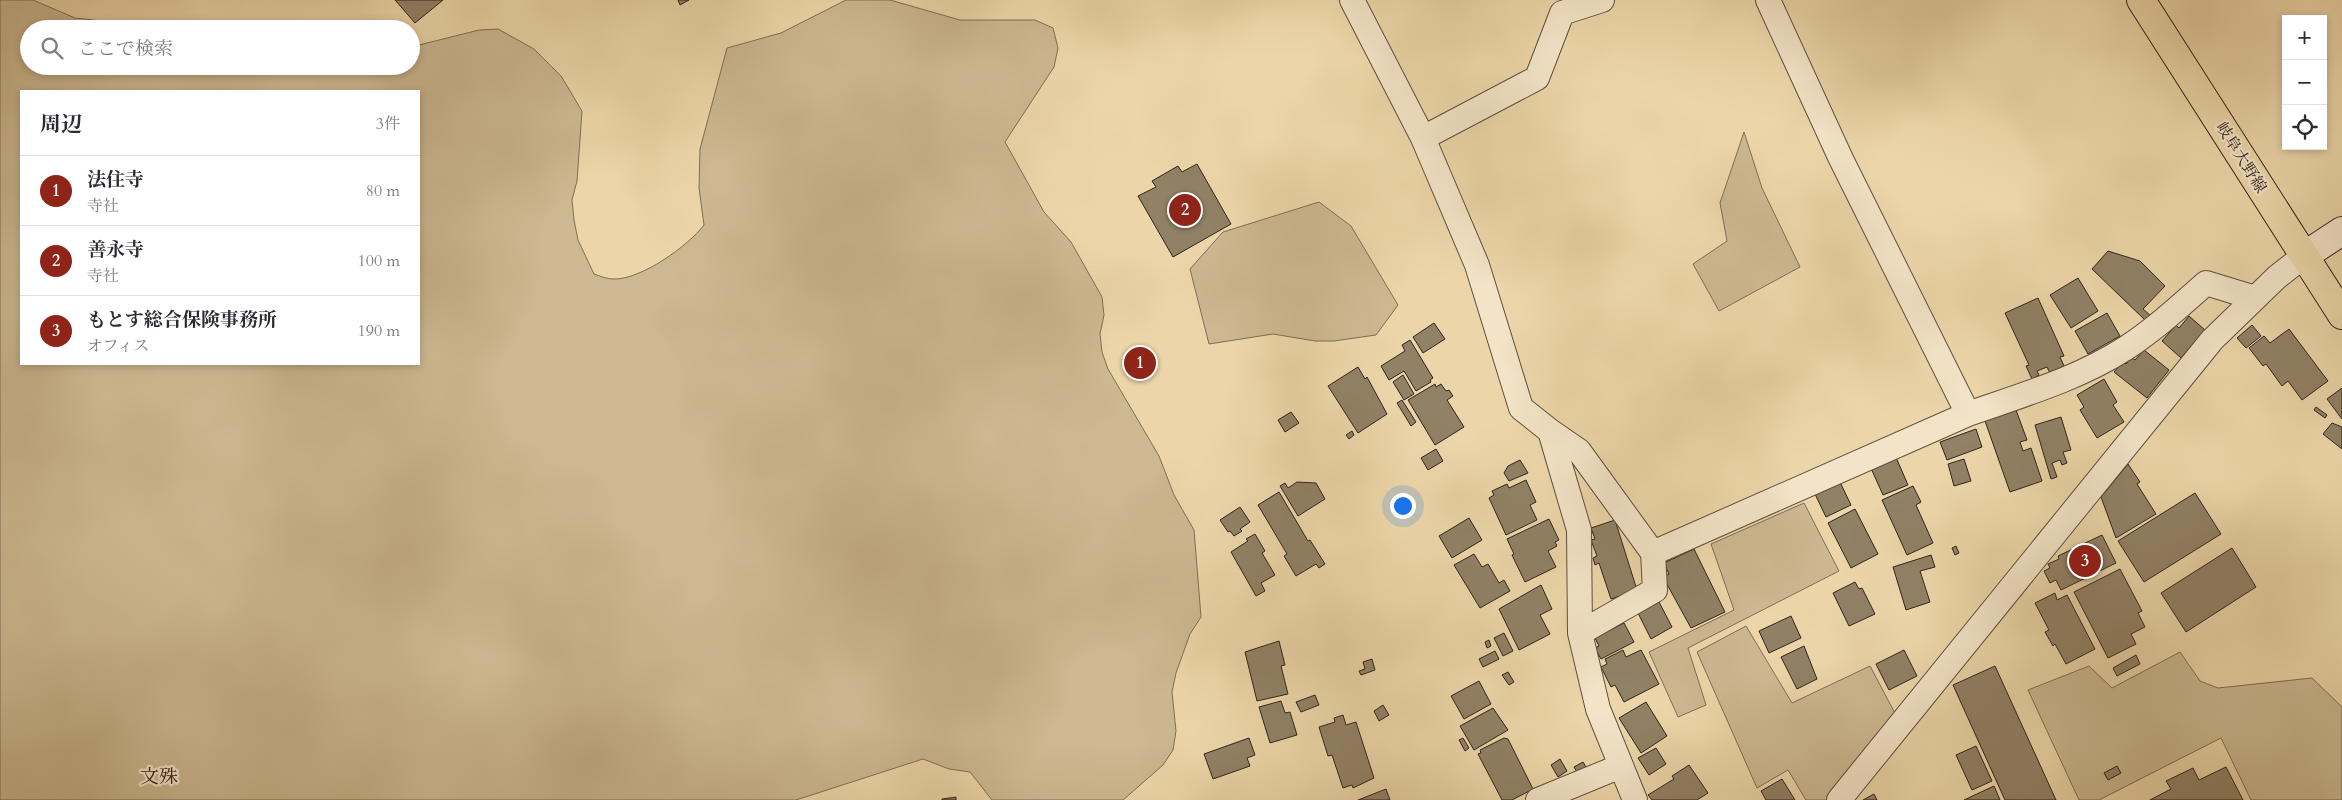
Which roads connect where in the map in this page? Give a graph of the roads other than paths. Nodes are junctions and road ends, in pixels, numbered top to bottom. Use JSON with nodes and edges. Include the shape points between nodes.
{"nodes":[{"id":1,"x":1352,"y":0,"type":"edge"},
{"id":2,"x":1602,"y":0,"type":"edge"},
{"id":3,"x":1768,"y":0,"type":"edge"},
{"id":4,"x":2141,"y":0,"type":"edge"},
{"id":5,"x":1423,"y":138,"type":"junction"},
{"id":6,"x":2342,"y":231,"type":"edge"},
{"id":7,"x":2304,"y":256,"type":"junction"},
{"id":8,"x":2255,"y":298,"type":"junction"},
{"id":9,"x":2342,"y":315,"type":"edge"},
{"id":10,"x":1968,"y":414,"type":"junction"},
{"id":11,"x":1550,"y":431,"type":"junction"},
{"id":12,"x":1653,"y":553,"type":"junction"},
{"id":13,"x":1580,"y":633,"type":"junction"},
{"id":14,"x":1620,"y":766,"type":"junction"},
{"id":15,"x":1538,"y":800,"type":"edge"},
{"id":16,"x":1635,"y":800,"type":"edge"},
{"id":17,"x":1839,"y":800,"type":"edge"}],
"edges":[{"from":1,"to":5,"type":"street"},
{"from":2,"to":5,"type":"street","via":[[1562,13],[1537,78]]},
{"from":3,"to":10,"type":"street","via":[[1840,159]]},
{"from":4,"to":7,"type":"main road","name":"岐阜大野線"},
{"from":5,"to":11,"type":"street","via":[[1476,265],[1521,408]]},
{"from":6,"to":7,"type":"main road"},
{"from":7,"to":8,"type":"street"},
{"from":7,"to":9,"type":"main road","name":"岐阜大野線"},
{"from":8,"to":10,"type":"street","via":[[2206,283],[2126,348],[2072,377]]},
{"from":8,"to":17,"type":"street","via":[[2212,340]]},
{"from":10,"to":12,"type":"street"},
{"from":11,"to":12,"type":"street","via":[[1579,451]]},
{"from":11,"to":13,"type":"street","via":[[1579,530]]},
{"from":12,"to":13,"type":"street","via":[[1655,590]]},
{"from":13,"to":14,"type":"street","via":[[1598,709]]},
{"from":14,"to":15,"type":"street"},
{"from":14,"to":16,"type":"street"}]}
